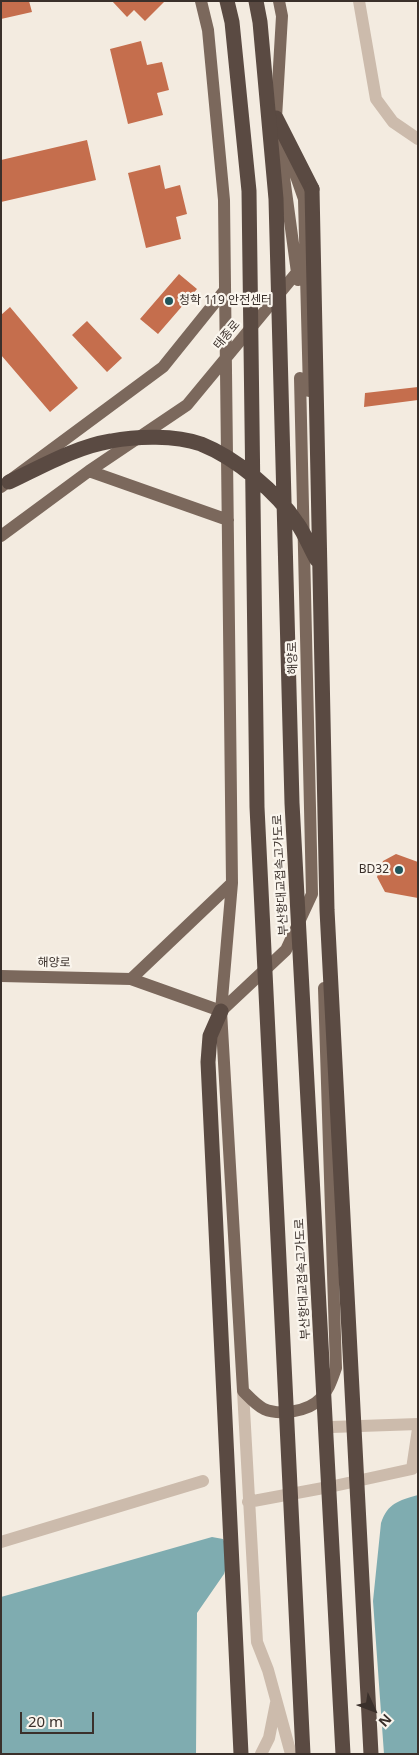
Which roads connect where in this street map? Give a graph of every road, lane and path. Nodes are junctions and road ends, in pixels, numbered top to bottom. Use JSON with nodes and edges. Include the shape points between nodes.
{"nodes":[{"id":1,"x":201,"y":1,"type":"edge"},
{"id":2,"x":227,"y":1,"type":"edge"},
{"id":3,"x":256,"y":1,"type":"edge"},
{"id":4,"x":279,"y":1,"type":"edge"},
{"id":5,"x":359,"y":1,"type":"edge"},
{"id":6,"x":276,"y":118,"type":"junction"},
{"id":7,"x":418,"y":139,"type":"edge"},
{"id":8,"x":298,"y":271,"type":"junction"},
{"id":9,"x":225,"y":290,"type":"junction"},
{"id":10,"x":226,"y":357,"type":"junction"},
{"id":11,"x":89,"y":471,"type":"junction"},
{"id":12,"x":5,"y":485,"type":"edge"},
{"id":13,"x":228,"y":520,"type":"junction"},
{"id":14,"x":1,"y":536,"type":"edge"},
{"id":15,"x":318,"y":564,"type":"junction"},
{"id":16,"x":232,"y":883,"type":"junction"},
{"id":17,"x":1,"y":976,"type":"edge"},
{"id":18,"x":131,"y":979,"type":"junction"},
{"id":19,"x":221,"y":1011,"type":"junction"},
{"id":20,"x":329,"y":1387,"type":"junction"},
{"id":21,"x":243,"y":1391,"type":"junction"},
{"id":22,"x":418,"y":1424,"type":"edge"},
{"id":23,"x":332,"y":1427,"type":"junction"},
{"id":24,"x":418,"y":1428,"type":"edge"},
{"id":25,"x":203,"y":1481,"type":"dead end"},
{"id":26,"x":334,"y":1486,"type":"junction"},
{"id":27,"x":248,"y":1502,"type":"junction"},
{"id":28,"x":1,"y":1542,"type":"edge"},
{"id":29,"x":276,"y":1701,"type":"junction"},
{"id":30,"x":241,"y":1754,"type":"edge"},
{"id":31,"x":261,"y":1754,"type":"edge"},
{"id":32,"x":291,"y":1754,"type":"edge"},
{"id":33,"x":303,"y":1754,"type":"edge"},
{"id":34,"x":344,"y":1754,"type":"edge"},
{"id":35,"x":371,"y":1754,"type":"edge"}],
"edges":[{"from":1,"to":9,"type":"main road","via":[[208,30],[224,200]]},
{"from":2,"to":33,"type":"highway","name":"부산항대교접속고가도로","bridge":true,"via":[[232,22],[249,191],[257,807]]},
{"from":3,"to":34,"type":"highway","name":"부산항대교접속고가도로","bridge":true,"via":[[276,199],[292,803]]},
{"from":4,"to":6,"type":"main road","via":[[282,16]]},
{"from":5,"to":7,"type":"lane","via":[[376,99],[392,122]]},
{"from":6,"to":8,"type":"main road"},
{"from":6,"to":15,"type":"highway","bridge":true,"via":[[312,189]]},
{"from":6,"to":20,"type":"main road","via":[[304,199],[336,1368]]},
{"from":8,"to":10,"type":"main road","name":"태종로"},
{"from":8,"to":19,"type":"main road","name":"해양로","via":[[312,894],[286,950]]},
{"from":9,"to":10,"type":"main road"},
{"from":9,"to":12,"type":"main road","via":[[163,367]]},
{"from":10,"to":11,"type":"main road","name":"태종로","via":[[187,405]]},
{"from":10,"to":13,"type":"main road"},
{"from":11,"to":13,"type":"main road"},
{"from":11,"to":14,"type":"main road","name":"태종로"},
{"from":12,"to":15,"type":"highway","bridge":true,"via":[[67,454],[109,441],[154,437],[200,444],[237,463],[269,490],[297,522]]},
{"from":13,"to":16,"type":"main road"},
{"from":15,"to":35,"type":"highway","bridge":true,"via":[[327,910]]},
{"from":16,"to":18,"type":"main road"},
{"from":16,"to":19,"type":"main road"},
{"from":17,"to":18,"type":"main road","name":"해양로"},
{"from":18,"to":19,"type":"main road","name":"해양로"},
{"from":19,"to":21,"type":"main road"},
{"from":19,"to":30,"type":"highway","via":[[210,1036],[208,1062]]},
{"from":20,"to":21,"type":"main road","via":[[320,1400],[306,1409],[277,1412],[264,1409]]},
{"from":20,"to":23,"type":"lane"},
{"from":21,"to":27,"type":"lane"},
{"from":22,"to":23,"type":"lane"},
{"from":23,"to":26,"type":"lane"},
{"from":24,"to":26,"type":"lane","via":[[412,1468]]},
{"from":25,"to":28,"type":"lane"},
{"from":26,"to":27,"type":"lane"},
{"from":27,"to":29,"type":"lane","via":[[257,1642]]},
{"from":29,"to":31,"type":"lane","via":[[269,1738]]},
{"from":29,"to":32,"type":"lane"}]}
